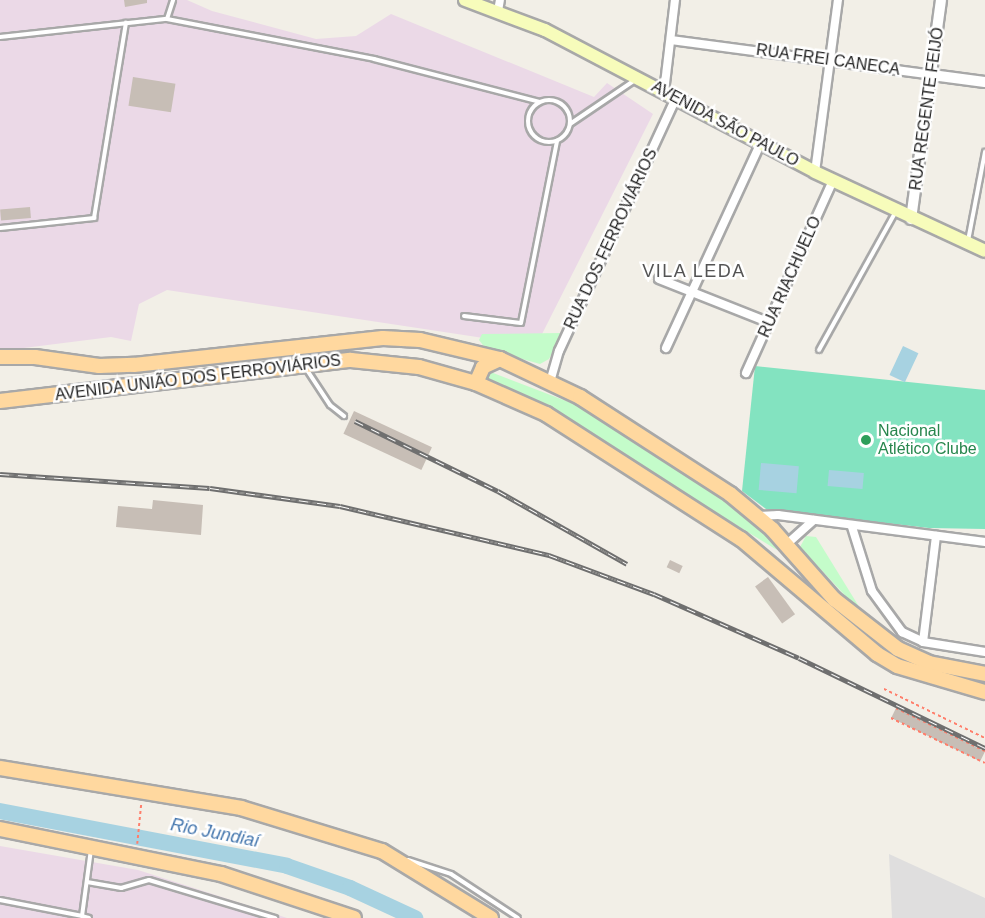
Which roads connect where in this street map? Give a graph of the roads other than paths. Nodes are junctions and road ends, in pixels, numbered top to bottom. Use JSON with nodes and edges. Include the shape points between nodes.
{"nodes":[{"id":1,"x":173,"y":0,"type":"edge"},
{"id":2,"x":465,"y":0,"type":"edge"},
{"id":3,"x":675,"y":0,"type":"edge"},
{"id":4,"x":838,"y":0,"type":"edge"},
{"id":5,"x":941,"y":0,"type":"edge"},
{"id":6,"x":499,"y":6,"type":"edge"},
{"id":7,"x":167,"y":19,"type":"junction"},
{"id":8,"x":126,"y":23,"type":"junction"},
{"id":9,"x":0,"y":37,"type":"edge"},
{"id":10,"x":671,"y":40,"type":"junction"},
{"id":11,"x":830,"y":59,"type":"junction"},
{"id":12,"x":932,"y":75,"type":"junction"},
{"id":13,"x":639,"y":78,"type":"junction"},
{"id":14,"x":985,"y":82,"type":"edge"},
{"id":15,"x":670,"y":95,"type":"junction"},
{"id":16,"x":540,"y":102,"type":"junction"},
{"id":17,"x":570,"y":124,"type":"junction"},
{"id":18,"x":557,"y":141,"type":"junction"},
{"id":19,"x":761,"y":142,"type":"junction"},
{"id":20,"x":985,"y":152,"type":"edge"},
{"id":21,"x":815,"y":172,"type":"junction"},
{"id":22,"x":833,"y":180,"type":"junction"},
{"id":23,"x":895,"y":212,"type":"junction"},
{"id":24,"x":912,"y":219,"type":"junction"},
{"id":25,"x":0,"y":228,"type":"edge"},
{"id":26,"x":967,"y":245,"type":"junction"},
{"id":27,"x":985,"y":251,"type":"edge"},
{"id":28,"x":659,"y":279,"type":"dead end"},
{"id":29,"x":691,"y":291,"type":"junction"},
{"id":30,"x":464,"y":316,"type":"dead end"},
{"id":31,"x":770,"y":322,"type":"junction"},
{"id":32,"x":666,"y":348,"type":"dead end"},
{"id":33,"x":819,"y":350,"type":"dead end"},
{"id":34,"x":0,"y":357,"type":"edge"},
{"id":35,"x":500,"y":359,"type":"junction"},
{"id":36,"x":304,"y":364,"type":"junction"},
{"id":37,"x":747,"y":373,"type":"dead end"},
{"id":38,"x":476,"y":382,"type":"junction"},
{"id":39,"x":550,"y":382,"type":"junction"},
{"id":40,"x":0,"y":401,"type":"edge"},
{"id":41,"x":344,"y":416,"type":"dead end"},
{"id":42,"x":759,"y":516,"type":"junction"},
{"id":43,"x":814,"y":520,"type":"junction"},
{"id":44,"x":852,"y":527,"type":"junction"},
{"id":45,"x":936,"y":536,"type":"junction"},
{"id":46,"x":985,"y":542,"type":"edge"},
{"id":47,"x":787,"y":544,"type":"junction"},
{"id":48,"x":757,"y":550,"type":"junction"},
{"id":49,"x":923,"y":642,"type":"junction"},
{"id":50,"x":985,"y":652,"type":"edge"},
{"id":51,"x":981,"y":673,"type":"edge"},
{"id":52,"x":980,"y":690,"type":"edge"},
{"id":53,"x":0,"y":768,"type":"edge"},
{"id":54,"x":0,"y":829,"type":"edge"},
{"id":55,"x":92,"y":845,"type":"junction"},
{"id":56,"x":382,"y":851,"type":"junction"},
{"id":57,"x":87,"y":882,"type":"junction"},
{"id":58,"x":0,"y":900,"type":"edge"},
{"id":59,"x":62,"y":912,"type":"junction"},
{"id":60,"x":82,"y":916,"type":"junction"},
{"id":61,"x":61,"y":918,"type":"edge"},
{"id":62,"x":89,"y":918,"type":"edge"},
{"id":63,"x":274,"y":918,"type":"edge"},
{"id":64,"x":354,"y":918,"type":"edge"},
{"id":65,"x":491,"y":918,"type":"edge"},
{"id":66,"x":518,"y":918,"type":"edge"}],
"edges":[{"from":1,"to":7,"type":"lane"},
{"from":2,"to":6,"type":"main road","name":"AVENIDA SÃO PAULO"},
{"from":3,"to":10,"type":"street","name":"RUA DOS FERROVIÁRIOS"},
{"from":4,"to":11,"type":"street"},
{"from":5,"to":12,"type":"street","name":"RUA REGENTE FEIJÓ"},
{"from":6,"to":13,"type":"main road","name":"AVENIDA SÃO PAULO"},
{"from":7,"to":8,"type":"lane"},
{"from":7,"to":16,"type":"lane","via":[[375,59]]},
{"from":8,"to":9,"type":"lane"},
{"from":8,"to":25,"type":"lane","via":[[94,218]]},
{"from":10,"to":11,"type":"street","name":"RUA FREI CANECA"},
{"from":10,"to":15,"type":"street","name":"RUA DOS FERROVIÁRIOS"},
{"from":11,"to":12,"type":"street","name":"RUA FREI CANECA"},
{"from":11,"to":21,"type":"street"},
{"from":12,"to":14,"type":"street","name":"RUA FREI CANECA"},
{"from":12,"to":24,"type":"street","name":"RUA REGENTE FEIJÓ"},
{"from":13,"to":15,"type":"main road","name":"AVENIDA SÃO PAULO"},
{"from":13,"to":17,"type":"lane"},
{"from":15,"to":19,"type":"main road","name":"AVENIDA SÃO PAULO"},
{"from":15,"to":39,"type":"street","name":"RUA DOS FERROVIÁRIOS","via":[[559,351]]},
{"from":16,"to":17,"type":"lane","via":[[562,104]]},
{"from":16,"to":18,"type":"lane","via":[[531,108],[529,130],[536,139]]},
{"from":17,"to":18,"type":"lane"},
{"from":18,"to":30,"type":"lane","via":[[520,323]]},
{"from":19,"to":21,"type":"main road","name":"AVENIDA SÃO PAULO"},
{"from":19,"to":29,"type":"street"},
{"from":20,"to":26,"type":"lane"},
{"from":21,"to":22,"type":"main road","name":"AVENIDA SÃO PAULO"},
{"from":22,"to":23,"type":"main road","name":"AVENIDA SÃO PAULO"},
{"from":22,"to":31,"type":"street","name":"RUA RIACHUELO"},
{"from":23,"to":24,"type":"main road","name":"AVENIDA SÃO PAULO"},
{"from":23,"to":33,"type":"lane"},
{"from":24,"to":26,"type":"main road","name":"AVENIDA SÃO PAULO"},
{"from":26,"to":27,"type":"main road","name":"AVENIDA SÃO PAULO"},
{"from":28,"to":29,"type":"street"},
{"from":29,"to":31,"type":"street"},
{"from":29,"to":32,"type":"street"},
{"from":31,"to":37,"type":"street","name":"RUA RIACHUELO"},
{"from":34,"to":35,"type":"main road","name":"AVENIDA UNIÃO DOS FERROVIÁRIOS","via":[[134,365],[383,338],[420,340]]},
{"from":35,"to":38,"type":"main road","via":[[483,367]]},
{"from":35,"to":39,"type":"main road","name":"AVENIDA UNIÃO DOS FERROVIÁRIOS"},
{"from":36,"to":38,"type":"main road","name":"AVENIDA UNIÃO DOS FERROVIÁRIOS","via":[[384,362]]},
{"from":36,"to":40,"type":"main road","name":"AVENIDA UNIÃO DOS FERROVIÁRIOS"},
{"from":36,"to":41,"type":"lane","via":[[330,405]]},
{"from":38,"to":48,"type":"main road","name":"AVENIDA UNIÃO DOS FERROVIÁRIOS","via":[[546,414]]},
{"from":39,"to":42,"type":"main road","name":"AVENIDA UNIÃO DOS FERROVIÁRIOS"},
{"from":42,"to":43,"type":"street"},
{"from":42,"to":47,"type":"main road","name":"AVENIDA UNIÃO DOS FERROVIÁRIOS"},
{"from":43,"to":44,"type":"street"},
{"from":43,"to":47,"type":"street"},
{"from":44,"to":45,"type":"street"},
{"from":44,"to":49,"type":"street","via":[[865,576],[880,606],[902,632]]},
{"from":45,"to":46,"type":"street"},
{"from":45,"to":49,"type":"street"},
{"from":47,"to":48,"type":"main road","via":[[775,558]]},
{"from":47,"to":51,"type":"main road","name":"AVENIDA UNIÃO DOS FERROVIÁRIOS","via":[[834,599],[898,649],[929,663]]},
{"from":48,"to":52,"type":"main road","name":"AVENIDA UNIÃO DOS FERROVIÁRIOS","via":[[877,654],[916,674]]},
{"from":49,"to":50,"type":"street"},
{"from":51,"to":52,"type":"main road"},
{"from":53,"to":56,"type":"main road","via":[[241,808]]},
{"from":54,"to":55,"type":"main road"},
{"from":55,"to":57,"type":"lane"},
{"from":55,"to":64,"type":"main road","via":[[221,874]]},
{"from":56,"to":65,"type":"main road"},
{"from":56,"to":66,"type":"lane","via":[[451,874]]},
{"from":57,"to":60,"type":"lane"},
{"from":57,"to":63,"type":"lane","via":[[122,888],[149,880]]},
{"from":58,"to":59,"type":"lane"},
{"from":59,"to":60,"type":"lane"},
{"from":59,"to":61,"type":"lane"},
{"from":60,"to":62,"type":"lane"}]}
